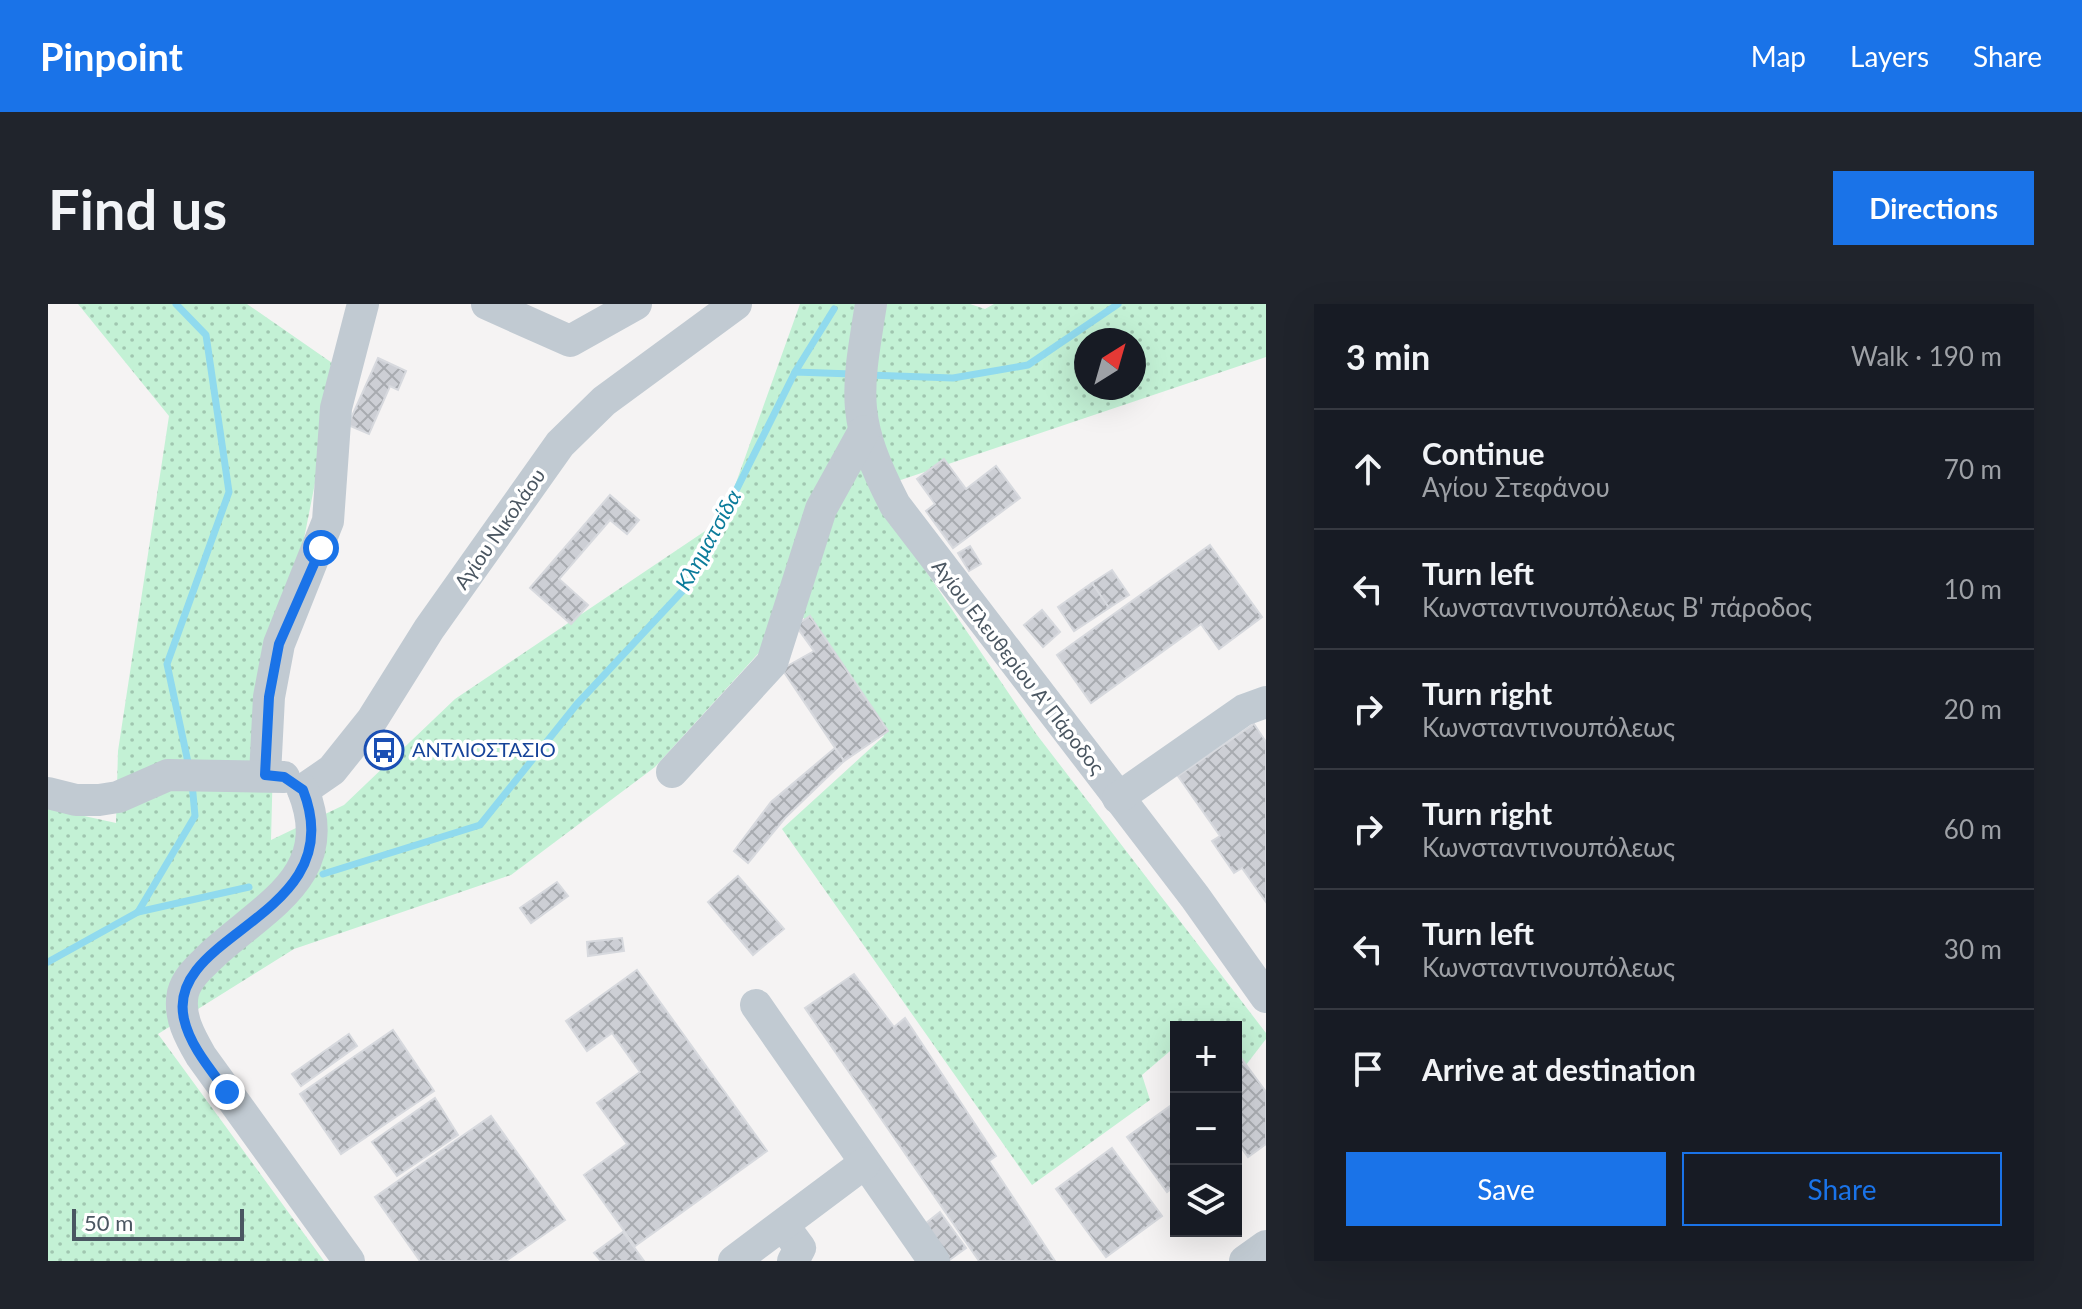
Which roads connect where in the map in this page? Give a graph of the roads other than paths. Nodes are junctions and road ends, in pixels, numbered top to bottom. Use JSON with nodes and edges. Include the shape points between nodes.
{"nodes":[{"id":1,"x":363,"y":304,"type":"edge"},
{"id":2,"x":487,"y":304,"type":"edge"},
{"id":3,"x":736,"y":304,"type":"edge"},
{"id":4,"x":871,"y":304,"type":"edge"},
{"id":5,"x":628,"y":306,"type":"edge"},
{"id":6,"x":864,"y":431,"type":"junction"},
{"id":7,"x":1266,"y":702,"type":"edge"},
{"id":8,"x":672,"y":772,"type":"dead end"},
{"id":9,"x":265,"y":775,"type":"junction"},
{"id":10,"x":303,"y":790,"type":"junction"},
{"id":11,"x":48,"y":793,"type":"edge"},
{"id":12,"x":1118,"y":798,"type":"junction"},
{"id":13,"x":1266,"y":997,"type":"edge"},
{"id":14,"x":756,"y":1005,"type":"dead end"},
{"id":15,"x":865,"y":1163,"type":"junction"},
{"id":16,"x":783,"y":1225,"type":"junction"},
{"id":17,"x":1266,"y":1246,"type":"edge"},
{"id":18,"x":349,"y":1261,"type":"edge"},
{"id":19,"x":734,"y":1261,"type":"edge"},
{"id":20,"x":793,"y":1261,"type":"edge"},
{"id":21,"x":934,"y":1261,"type":"edge"},
{"id":22,"x":1245,"y":1261,"type":"edge"}],
"edges":[{"from":1,"to":9,"type":"street","via":[[336,408],[328,521],[279,644],[269,697]]},
{"from":2,"to":5,"type":"street","via":[[570,341]]},
{"from":3,"to":10,"type":"street","name":"Αγίου Νικολάου","via":[[604,401],[560,444],[429,629],[372,720],[332,770]]},
{"from":4,"to":6,"type":"street","name":"Αγίου Ελευθερίου Α' Πάροδος","via":[[858,374]]},
{"from":6,"to":8,"type":"street","via":[[821,509],[772,663]]},
{"from":6,"to":12,"type":"street","name":"Αγίου Ελευθερίου Α' Πάροδος","via":[[871,458],[910,529]]},
{"from":7,"to":12,"type":"street","via":[[1244,710]]},
{"from":9,"to":10,"type":"street","via":[[284,777]]},
{"from":9,"to":11,"type":"street","via":[[168,775],[99,800]]},
{"from":10,"to":18,"type":"street","via":[[314,831],[300,872],[261,916],[191,976],[182,1005],[190,1038],[201,1056]]},
{"from":12,"to":13,"type":"street","name":"Αγίου Ελευθερίου Α' Πάροδος"},
{"from":14,"to":15,"type":"street"},
{"from":15,"to":16,"type":"street"},
{"from":15,"to":21,"type":"street"},
{"from":16,"to":19,"type":"street"},
{"from":16,"to":20,"type":"street","via":[[800,1248]]},
{"from":17,"to":22,"type":"street"}]}
